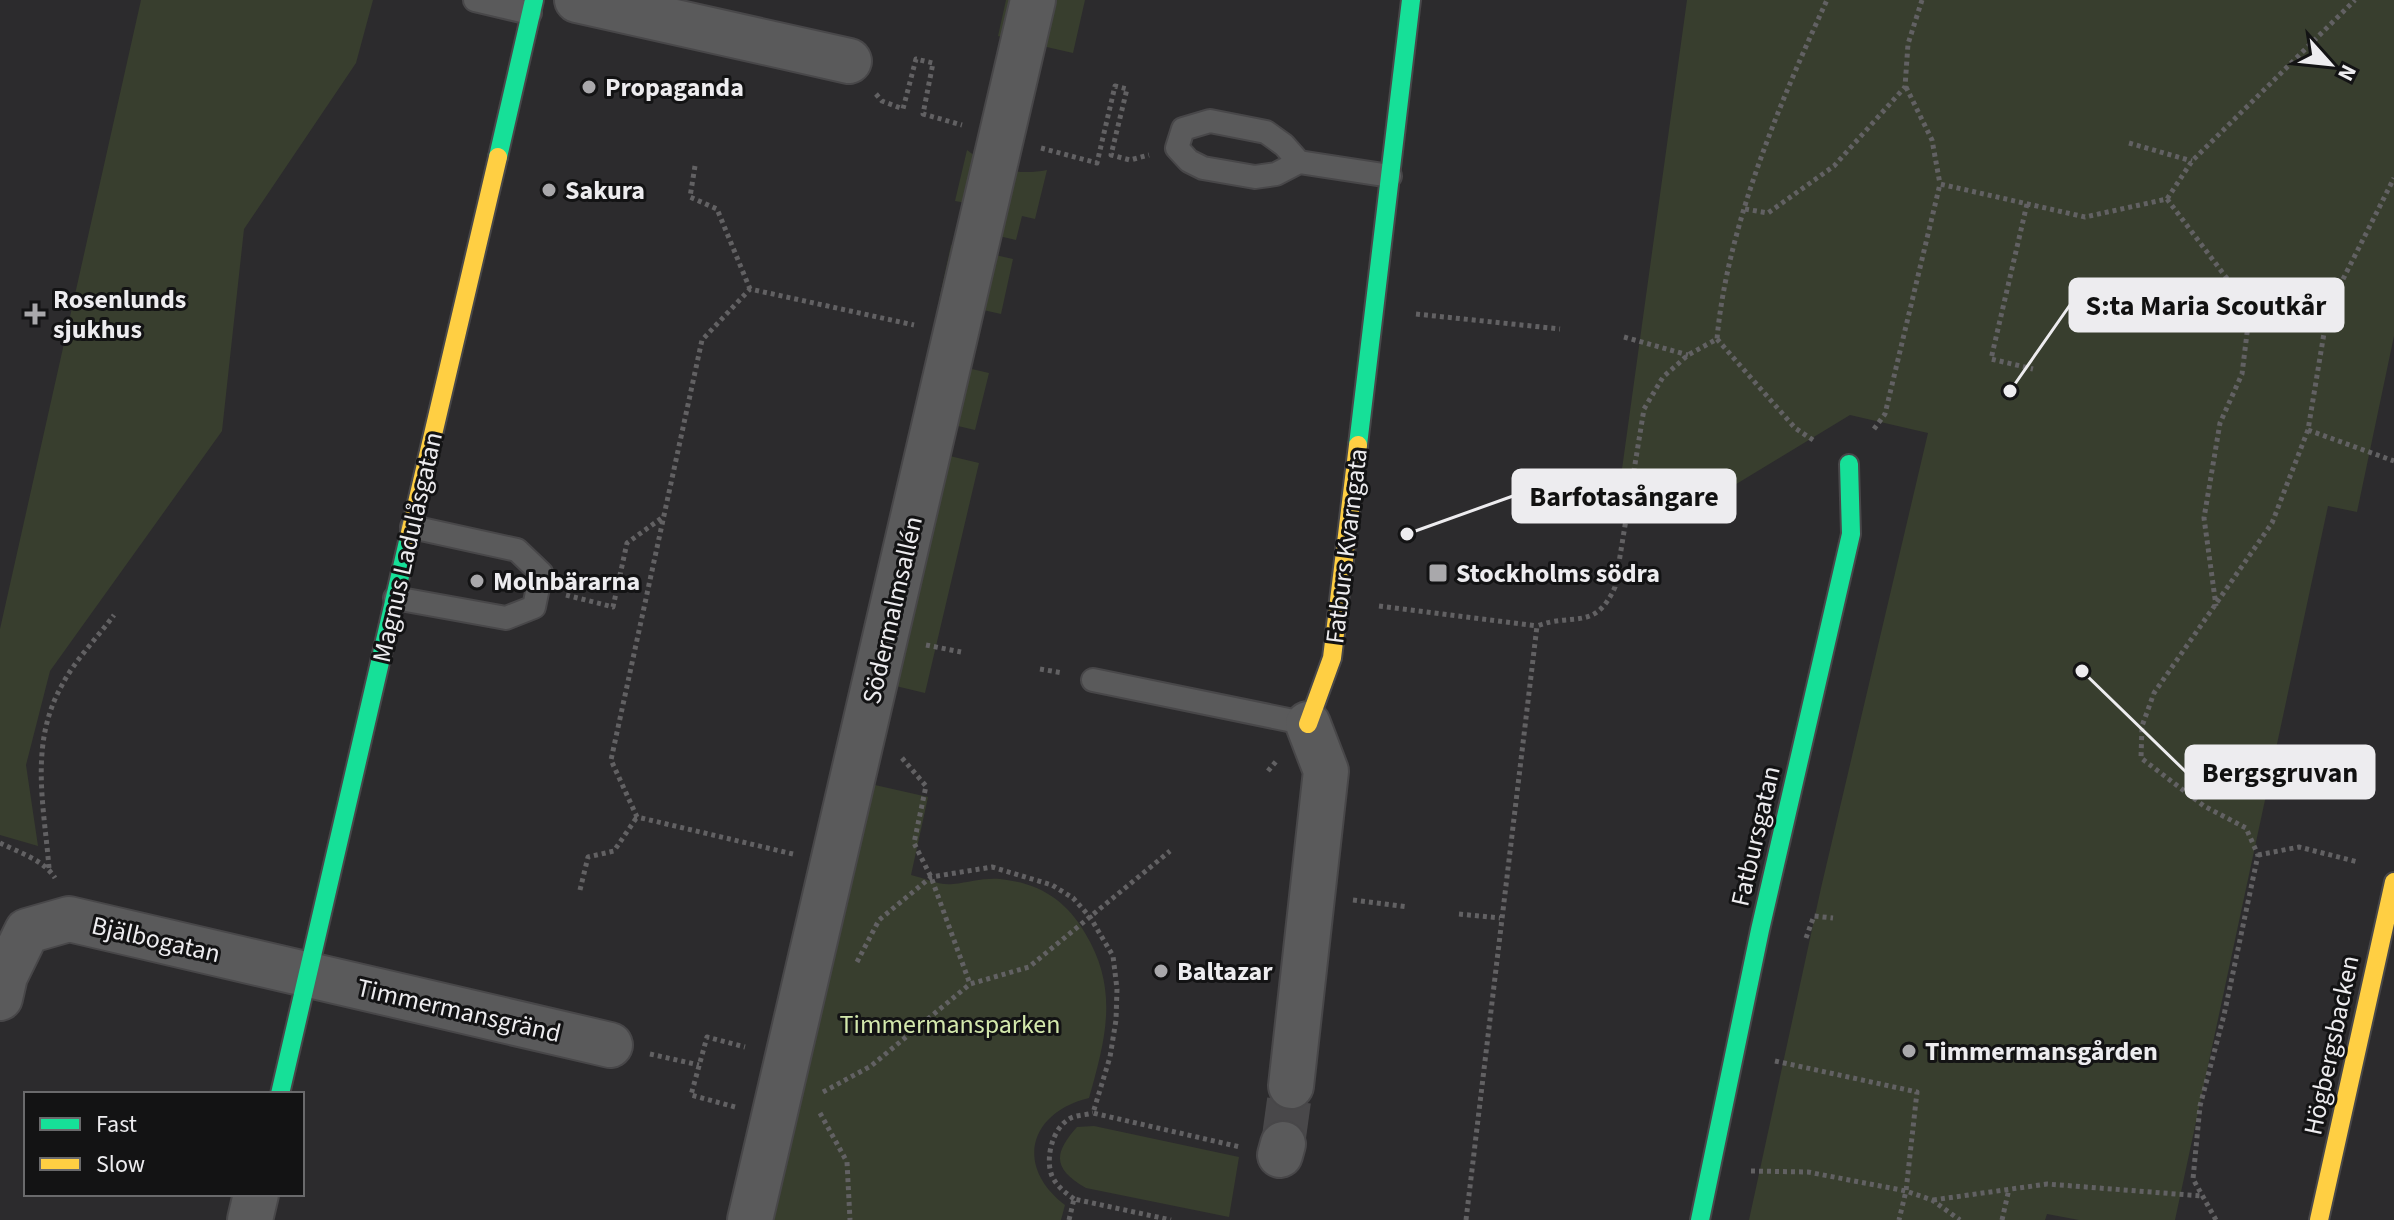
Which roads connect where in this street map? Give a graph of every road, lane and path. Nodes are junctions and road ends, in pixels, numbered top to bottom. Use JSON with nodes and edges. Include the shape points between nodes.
{"nodes":[{"id":1,"x":475,"y":0,"type":"edge"},
{"id":2,"x":577,"y":0,"type":"edge"},
{"id":3,"x":1033,"y":0,"type":"edge"},
{"id":4,"x":1411,"y":0,"type":"edge"},
{"id":5,"x":1827,"y":0,"type":"edge"},
{"id":6,"x":1922,"y":0,"type":"edge"},
{"id":7,"x":2355,"y":0,"type":"edge"},
{"id":8,"x":532,"y":7,"type":"edge"},
{"id":9,"x":849,"y":61,"type":"dead end"},
{"id":10,"x":1905,"y":87,"type":"junction"},
{"id":11,"x":903,"y":109,"type":"dead end"},
{"id":12,"x":923,"y":114,"type":"dead end"},
{"id":13,"x":2129,"y":143,"type":"dead end"},
{"id":14,"x":1111,"y":155,"type":"dead end"},
{"id":15,"x":2192,"y":161,"type":"junction"},
{"id":16,"x":1299,"y":162,"type":"junction"},
{"id":17,"x":1097,"y":163,"type":"dead end"},
{"id":18,"x":695,"y":166,"type":"dead end"},
{"id":19,"x":1390,"y":176,"type":"junction"},
{"id":20,"x":2394,"y":178,"type":"edge"},
{"id":21,"x":1940,"y":184,"type":"junction"},
{"id":22,"x":2167,"y":199,"type":"junction"},
{"id":23,"x":2027,"y":204,"type":"junction"},
{"id":24,"x":1745,"y":209,"type":"junction"},
{"id":25,"x":750,"y":289,"type":"junction"},
{"id":26,"x":1375,"y":309,"type":"junction"},
{"id":27,"x":892,"y":320,"type":"dead end"},
{"id":28,"x":1560,"y":329,"type":"dead end"},
{"id":29,"x":1624,"y":337,"type":"dead end"},
{"id":30,"x":1717,"y":339,"type":"junction"},
{"id":31,"x":1688,"y":355,"type":"junction"},
{"id":32,"x":2033,"y":369,"type":"dead end"},
{"id":33,"x":2308,"y":430,"type":"junction"},
{"id":34,"x":2394,"y":461,"type":"edge"},
{"id":35,"x":1849,"y":464,"type":"junction"},
{"id":36,"x":664,"y":516,"type":"junction"},
{"id":37,"x":412,"y":527,"type":"junction"},
{"id":38,"x":570,"y":596,"type":"dead end"},
{"id":39,"x":395,"y":598,"type":"junction"},
{"id":40,"x":1339,"y":601,"type":"junction"},
{"id":41,"x":2216,"y":606,"type":"junction"},
{"id":42,"x":114,"y":615,"type":"dead end"},
{"id":43,"x":1537,"y":626,"type":"junction"},
{"id":44,"x":1093,"y":680,"type":"dead end"},
{"id":45,"x":1308,"y":724,"type":"junction"},
{"id":46,"x":926,"y":786,"type":"dead end"},
{"id":47,"x":637,"y":817,"type":"junction"},
{"id":48,"x":0,"y":843,"type":"edge"},
{"id":49,"x":770,"y":848,"type":"dead end"},
{"id":50,"x":1170,"y":851,"type":"dead end"},
{"id":51,"x":2258,"y":855,"type":"junction"},
{"id":52,"x":2367,"y":865,"type":"dead end"},
{"id":53,"x":931,"y":877,"type":"junction"},
{"id":54,"x":2394,"y":882,"type":"edge"},
{"id":55,"x":580,"y":890,"type":"dead end"},
{"id":56,"x":1313,"y":895,"type":"junction"},
{"id":57,"x":1408,"y":907,"type":"dead end"},
{"id":58,"x":1459,"y":914,"type":"dead end"},
{"id":59,"x":1090,"y":917,"type":"junction"},
{"id":60,"x":1500,"y":918,"type":"junction"},
{"id":61,"x":1833,"y":918,"type":"dead end"},
{"id":62,"x":1805,"y":940,"type":"dead end"},
{"id":63,"x":309,"y":975,"type":"junction"},
{"id":64,"x":853,"y":975,"type":"dead end"},
{"id":65,"x":970,"y":984,"type":"junction"},
{"id":66,"x":0,"y":998,"type":"edge"},
{"id":67,"x":722,"y":1040,"type":"dead end"},
{"id":68,"x":610,"y":1045,"type":"dead end"},
{"id":69,"x":1735,"y":1052,"type":"junction"},
{"id":70,"x":659,"y":1055,"type":"dead end"},
{"id":71,"x":699,"y":1065,"type":"junction"},
{"id":72,"x":1291,"y":1086,"type":"tunnel mouth"},
{"id":73,"x":280,"y":1092,"type":"edge"},
{"id":74,"x":812,"y":1098,"type":"dead end"},
{"id":75,"x":708,"y":1100,"type":"dead end"},
{"id":76,"x":819,"y":1111,"type":"dead end"},
{"id":77,"x":1093,"y":1113,"type":"junction"},
{"id":78,"x":1272,"y":1150,"type":"dead end"},
{"id":79,"x":1710,"y":1170,"type":"junction"},
{"id":80,"x":2009,"y":1189,"type":"junction"},
{"id":81,"x":1906,"y":1191,"type":"junction"},
{"id":82,"x":256,"y":1196,"type":"edge"},
{"id":83,"x":2202,"y":1196,"type":"junction"},
{"id":84,"x":1074,"y":1199,"type":"junction"},
{"id":85,"x":1932,"y":1200,"type":"junction"},
{"id":86,"x":250,"y":1220,"type":"edge"},
{"id":87,"x":750,"y":1220,"type":"edge"},
{"id":88,"x":850,"y":1220,"type":"edge"},
{"id":89,"x":1069,"y":1220,"type":"edge"},
{"id":90,"x":1171,"y":1220,"type":"edge"},
{"id":91,"x":1466,"y":1220,"type":"edge"},
{"id":92,"x":1700,"y":1220,"type":"edge"},
{"id":93,"x":1899,"y":1220,"type":"edge"},
{"id":94,"x":1960,"y":1220,"type":"edge"},
{"id":95,"x":2002,"y":1220,"type":"edge"},
{"id":96,"x":2216,"y":1220,"type":"edge"},
{"id":97,"x":2319,"y":1220,"type":"edge"}],
"edges":[{"from":1,"to":8,"type":"lane"},
{"from":2,"to":9,"type":"street"},
{"from":3,"to":87,"type":"street","name":"Södermalmsallén"},
{"from":4,"to":19,"type":"street","name":"Fatburs Kvarngata"},
{"from":5,"to":24,"type":"path","via":[[1784,93]]},
{"from":6,"to":10,"type":"path","via":[[1908,44]]},
{"from":7,"to":15,"type":"path"},
{"from":8,"to":37,"type":"street","name":"Magnus Ladulåsgatan"},
{"from":10,"to":21,"type":"path","via":[[1932,140]]},
{"from":10,"to":24,"type":"path","via":[[1834,166],[1768,213]]},
{"from":11,"to":12,"type":"path","via":[[916,59],[933,63]]},
{"from":13,"to":15,"type":"path"},
{"from":14,"to":17,"type":"path","via":[[1127,89],[1115,86]]},
{"from":15,"to":22,"type":"path"},
{"from":16,"to":16,"type":"lane","via":[[1266,132],[1210,121],[1183,129],[1177,148],[1203,168],[1255,177]]},
{"from":16,"to":19,"type":"lane"},
{"from":18,"to":25,"type":"path","via":[[690,197],[717,209]]},
{"from":19,"to":26,"type":"street","name":"Fatburs Kvarngata"},
{"from":20,"to":33,"type":"path","via":[[2328,309]]},
{"from":21,"to":23,"type":"path"},
{"from":21,"to":35,"type":"path","via":[[1885,414]]},
{"from":22,"to":23,"type":"path","via":[[2085,217]]},
{"from":22,"to":41,"type":"path","via":[[2250,309],[2242,374],[2220,423],[2204,518]]},
{"from":23,"to":32,"type":"path","via":[[1991,359]]},
{"from":24,"to":30,"type":"path","via":[[1720,301]]},
{"from":25,"to":27,"type":"path"},
{"from":25,"to":36,"type":"path","via":[[702,340]]},
{"from":26,"to":28,"type":"path"},
{"from":26,"to":40,"type":"street","name":"Fatburs Kvarngata"},
{"from":29,"to":31,"type":"path"},
{"from":30,"to":31,"type":"path"},
{"from":30,"to":35,"type":"path","via":[[1795,428]]},
{"from":31,"to":43,"type":"path","via":[[1663,377],[1644,409],[1615,587],[1608,602],[1581,621],[1553,620]]},
{"from":33,"to":34,"type":"path"},
{"from":33,"to":41,"type":"path","via":[[2272,523]]},
{"from":35,"to":69,"type":"street","name":"Fatbursgatan","via":[[1851,534]]},
{"from":36,"to":38,"type":"path","via":[[627,543],[613,607]]},
{"from":36,"to":47,"type":"path","via":[[611,760]]},
{"from":37,"to":39,"type":"street","name":"Magnus Ladulåsgatan"},
{"from":37,"to":39,"type":"lane","via":[[517,550],[541,573],[534,607],[506,618]]},
{"from":39,"to":63,"type":"street","name":"Magnus Ladulåsgatan"},
{"from":40,"to":43,"type":"path"},
{"from":40,"to":45,"type":"street","name":"Fatburs Kvarngata","via":[[1332,658]]},
{"from":41,"to":51,"type":"path","via":[[2154,693],[2142,726],[2141,758],[2204,806],[2246,828]]},
{"from":42,"to":48,"type":"path","via":[[51,705],[39,781],[49,869]]},
{"from":43,"to":60,"type":"path"},
{"from":44,"to":45,"type":"lane"},
{"from":45,"to":56,"type":"street","via":[[1326,771]]},
{"from":46,"to":53,"type":"path","via":[[914,843]]},
{"from":47,"to":49,"type":"path"},
{"from":47,"to":55,"type":"path","via":[[614,851],[588,857]]},
{"from":50,"to":59,"type":"path"},
{"from":51,"to":52,"type":"path","via":[[2299,847]]},
{"from":51,"to":83,"type":"path","via":[[2200,1106],[2193,1179]]},
{"from":53,"to":59,"type":"path","via":[[992,867],[1052,885]]},
{"from":53,"to":64,"type":"path","via":[[879,920]]},
{"from":53,"to":65,"type":"path"},
{"from":54,"to":97,"type":"street","name":"Högbergsbacken"},
{"from":56,"to":57,"type":"path"},
{"from":56,"to":72,"type":"street"},
{"from":58,"to":60,"type":"path"},
{"from":59,"to":65,"type":"path","via":[[1029,967]]},
{"from":59,"to":77,"type":"path","via":[[1113,956],[1117,989],[1110,1057]]},
{"from":60,"to":91,"type":"path"},
{"from":61,"to":62,"type":"path","via":[[1814,916]]},
{"from":63,"to":66,"type":"street","name":"Bjälbogatan","via":[[69,919],[27,931]]},
{"from":63,"to":68,"type":"street","name":"Timmermansgränd"},
{"from":63,"to":73,"type":"street","name":"Magnus Ladulåsgatan"},
{"from":65,"to":74,"type":"path","via":[[871,1066]]},
{"from":67,"to":71,"type":"path","via":[[707,1037]]},
{"from":69,"to":79,"type":"street","name":"Fatbursgatan"},
{"from":69,"to":81,"type":"path","via":[[1917,1092]]},
{"from":70,"to":71,"type":"path"},
{"from":71,"to":75,"type":"path","via":[[691,1095]]},
{"from":76,"to":88,"type":"path","via":[[847,1162]]},
{"from":77,"to":78,"type":"path"},
{"from":77,"to":84,"type":"path","via":[[1068,1119],[1050,1149],[1051,1174]]},
{"from":79,"to":81,"type":"path","via":[[1808,1172]]},
{"from":79,"to":92,"type":"street","name":"Fatbursgatan"},
{"from":80,"to":83,"type":"path","via":[[2047,1184]]},
{"from":80,"to":85,"type":"path"},
{"from":80,"to":95,"type":"path"},
{"from":81,"to":85,"type":"path"},
{"from":81,"to":93,"type":"path"},
{"from":82,"to":86,"type":"street"},
{"from":83,"to":96,"type":"path"},
{"from":84,"to":89,"type":"path"},
{"from":84,"to":90,"type":"path"},
{"from":85,"to":94,"type":"path"}]}
